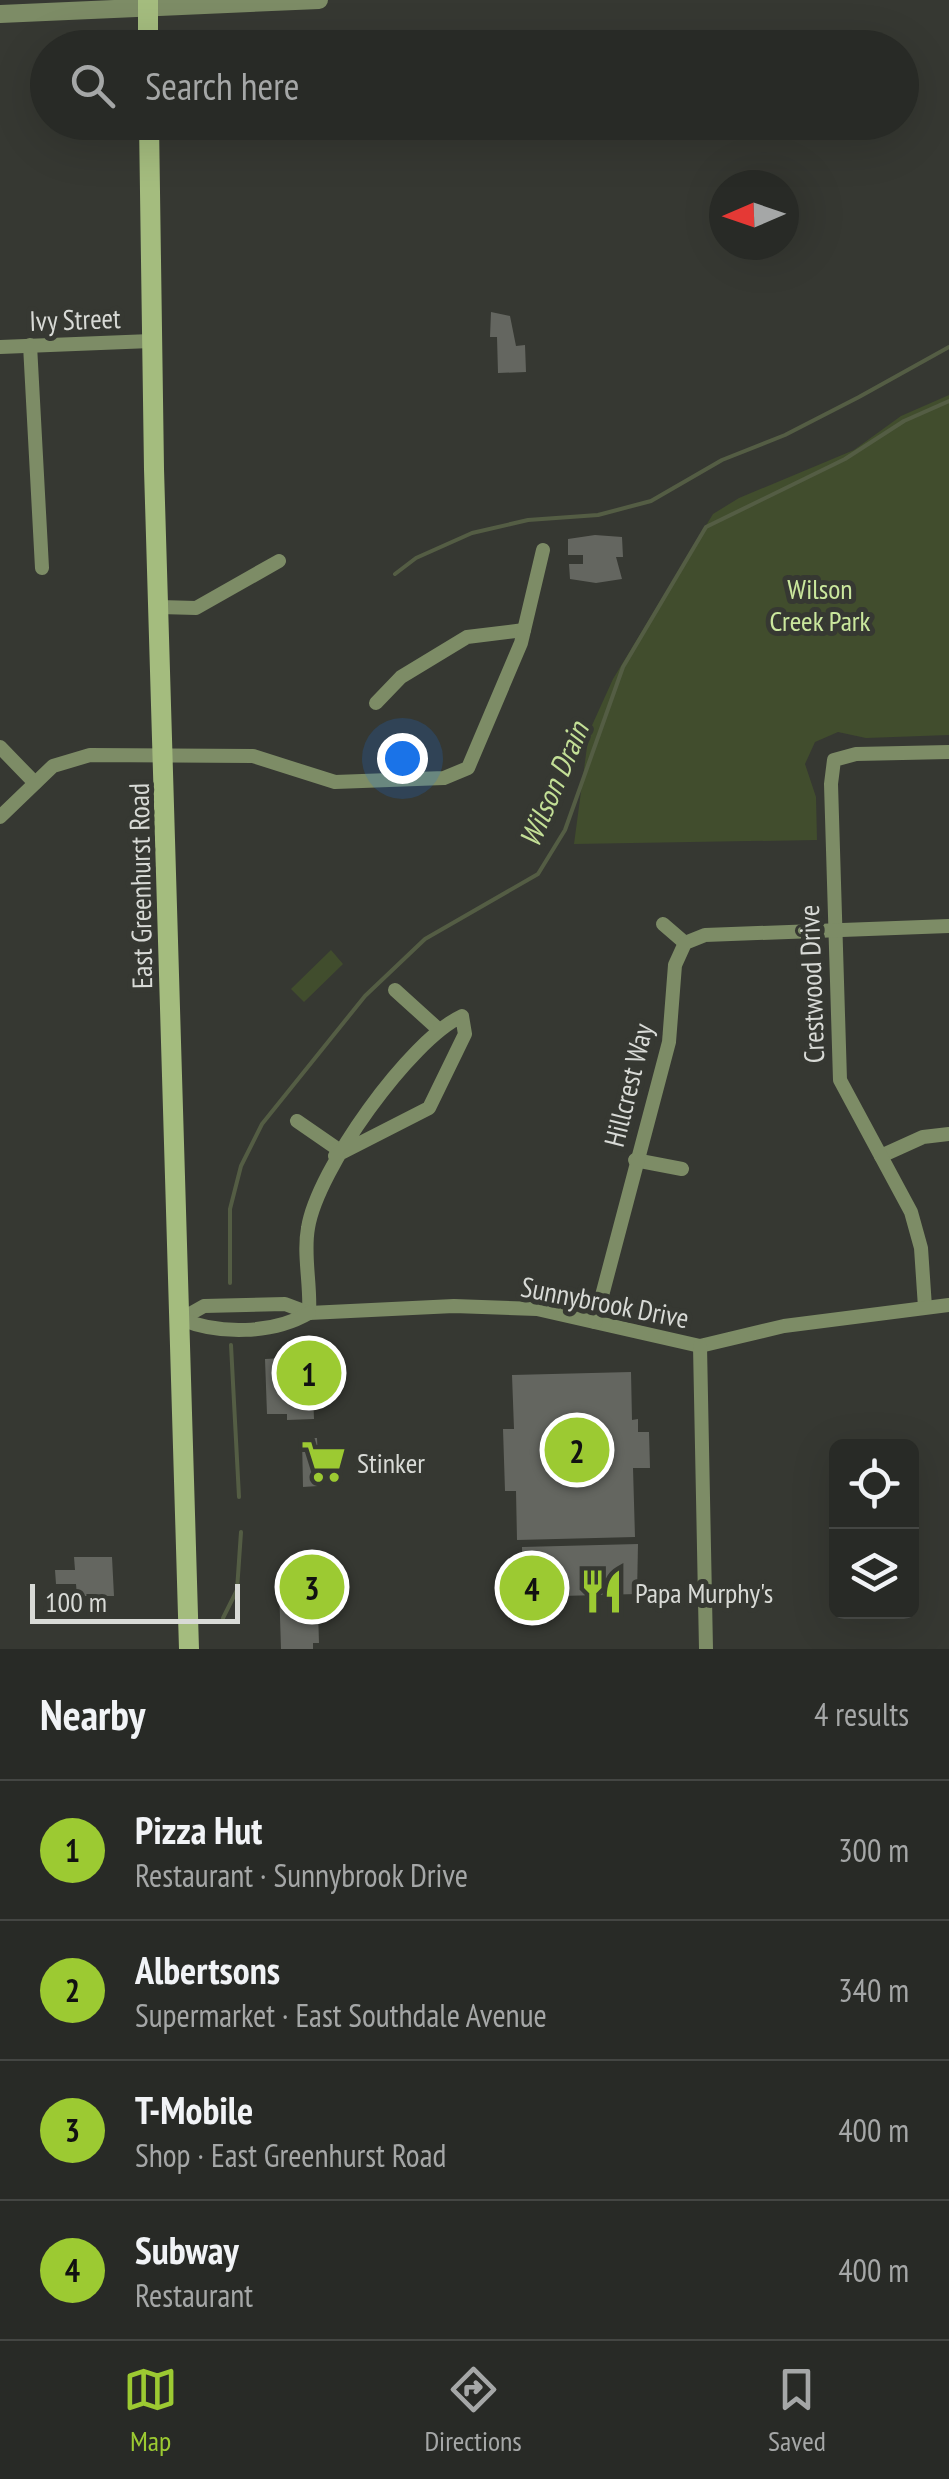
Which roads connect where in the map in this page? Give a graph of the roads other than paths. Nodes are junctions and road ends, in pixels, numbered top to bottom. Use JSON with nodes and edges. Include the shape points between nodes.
{"nodes":[{"id":1,"x":319,"y":0,"type":"edge"},
{"id":2,"x":148,"y":3,"type":"edge"},
{"id":3,"x":0,"y":14,"type":"edge"},
{"id":4,"x":148,"y":30,"type":"edge"},
{"id":5,"x":149,"y":140,"type":"edge"},
{"id":6,"x":151,"y":340,"type":"junction"},
{"id":7,"x":30,"y":345,"type":"junction"},
{"id":8,"x":0,"y":347,"type":"edge"},
{"id":9,"x":542,"y":550,"type":"dead end"},
{"id":10,"x":279,"y":560,"type":"dead end"},
{"id":11,"x":42,"y":568,"type":"dead end"},
{"id":12,"x":160,"y":607,"type":"junction"},
{"id":13,"x":524,"y":630,"type":"junction"},
{"id":14,"x":376,"y":703,"type":"dead end"},
{"id":15,"x":0,"y":746,"type":"edge"},
{"id":16,"x":949,"y":752,"type":"edge"},
{"id":17,"x":164,"y":754,"type":"junction"},
{"id":18,"x":35,"y":783,"type":"junction"},
{"id":19,"x":0,"y":817,"type":"edge"},
{"id":20,"x":663,"y":924,"type":"dead end"},
{"id":21,"x":949,"y":926,"type":"edge"},
{"id":22,"x":834,"y":929,"type":"junction"},
{"id":23,"x":684,"y":943,"type":"junction"},
{"id":24,"x":394,"y":990,"type":"dead end"},
{"id":25,"x":436,"y":1028,"type":"junction"},
{"id":26,"x":297,"y":1120,"type":"dead end"},
{"id":27,"x":949,"y":1134,"type":"edge"},
{"id":28,"x":337,"y":1153,"type":"junction"},
{"id":29,"x":881,"y":1156,"type":"junction"},
{"id":30,"x":635,"y":1160,"type":"junction"},
{"id":31,"x":682,"y":1169,"type":"dead end"},
{"id":32,"x":949,"y":1305,"type":"edge"},
{"id":33,"x":925,"y":1307,"type":"junction"},
{"id":34,"x":308,"y":1312,"type":"junction"},
{"id":35,"x":181,"y":1319,"type":"junction"},
{"id":36,"x":595,"y":1322,"type":"junction"},
{"id":37,"x":700,"y":1346,"type":"junction"},
{"id":38,"x":189,"y":1649,"type":"edge"},
{"id":39,"x":706,"y":1649,"type":"edge"}],
"edges":[{"from":1,"to":2,"type":"street"},
{"from":2,"to":3,"type":"street"},
{"from":2,"to":4,"type":"main road"},
{"from":5,"to":6,"type":"main road","name":"East Greenhurst Road"},
{"from":6,"to":7,"type":"street","name":"Ivy Street"},
{"from":6,"to":12,"type":"main road","name":"East Greenhurst Road"},
{"from":7,"to":8,"type":"street","name":"Ivy Street"},
{"from":7,"to":11,"type":"street"},
{"from":9,"to":13,"type":"street"},
{"from":10,"to":12,"type":"street","via":[[196,608]]},
{"from":12,"to":17,"type":"main road","name":"East Greenhurst Road"},
{"from":13,"to":14,"type":"street","via":[[467,636],[401,677]]},
{"from":13,"to":17,"type":"street","via":[[468,768],[444,778],[335,782],[253,756]]},
{"from":15,"to":18,"type":"street"},
{"from":16,"to":22,"type":"street","name":"Crestwood Drive","via":[[834,760]]},
{"from":17,"to":18,"type":"street","via":[[70,758]]},
{"from":17,"to":35,"type":"main road","name":"East Greenhurst Road"},
{"from":18,"to":19,"type":"street"},
{"from":20,"to":23,"type":"street"},
{"from":21,"to":22,"type":"street"},
{"from":22,"to":23,"type":"street","via":[[705,935]]},
{"from":22,"to":29,"type":"street","name":"Crestwood Drive","via":[[840,1080]]},
{"from":23,"to":30,"type":"street","name":"Hillcrest Way","via":[[675,965],[669,1042]]},
{"from":24,"to":25,"type":"street"},
{"from":25,"to":28,"type":"street"},
{"from":25,"to":28,"type":"street","via":[[462,1016],[464,1034],[429,1108]]},
{"from":26,"to":28,"type":"street"},
{"from":27,"to":29,"type":"street","via":[[923,1137]]},
{"from":28,"to":34,"type":"street","via":[[308,1228]]},
{"from":29,"to":33,"type":"street","name":"Crestwood Drive","via":[[916,1226]]},
{"from":30,"to":31,"type":"street"},
{"from":30,"to":36,"type":"street","name":"Hillcrest Way"},
{"from":32,"to":33,"type":"street","name":"Sunnybrook Drive"},
{"from":33,"to":37,"type":"street","name":"Sunnybrook Drive","via":[[784,1326]]},
{"from":34,"to":35,"type":"street","name":"Sunnybrook Drive","via":[[285,1304],[204,1306]]},
{"from":34,"to":35,"type":"street","name":"Sunnybrook Drive","via":[[286,1326],[205,1330]]},
{"from":34,"to":36,"type":"street","name":"Sunnybrook Drive","via":[[454,1306],[537,1309]]},
{"from":35,"to":38,"type":"main road","name":"East Greenhurst Road"},
{"from":36,"to":37,"type":"street","name":"Sunnybrook Drive"},
{"from":37,"to":39,"type":"street"}]}
